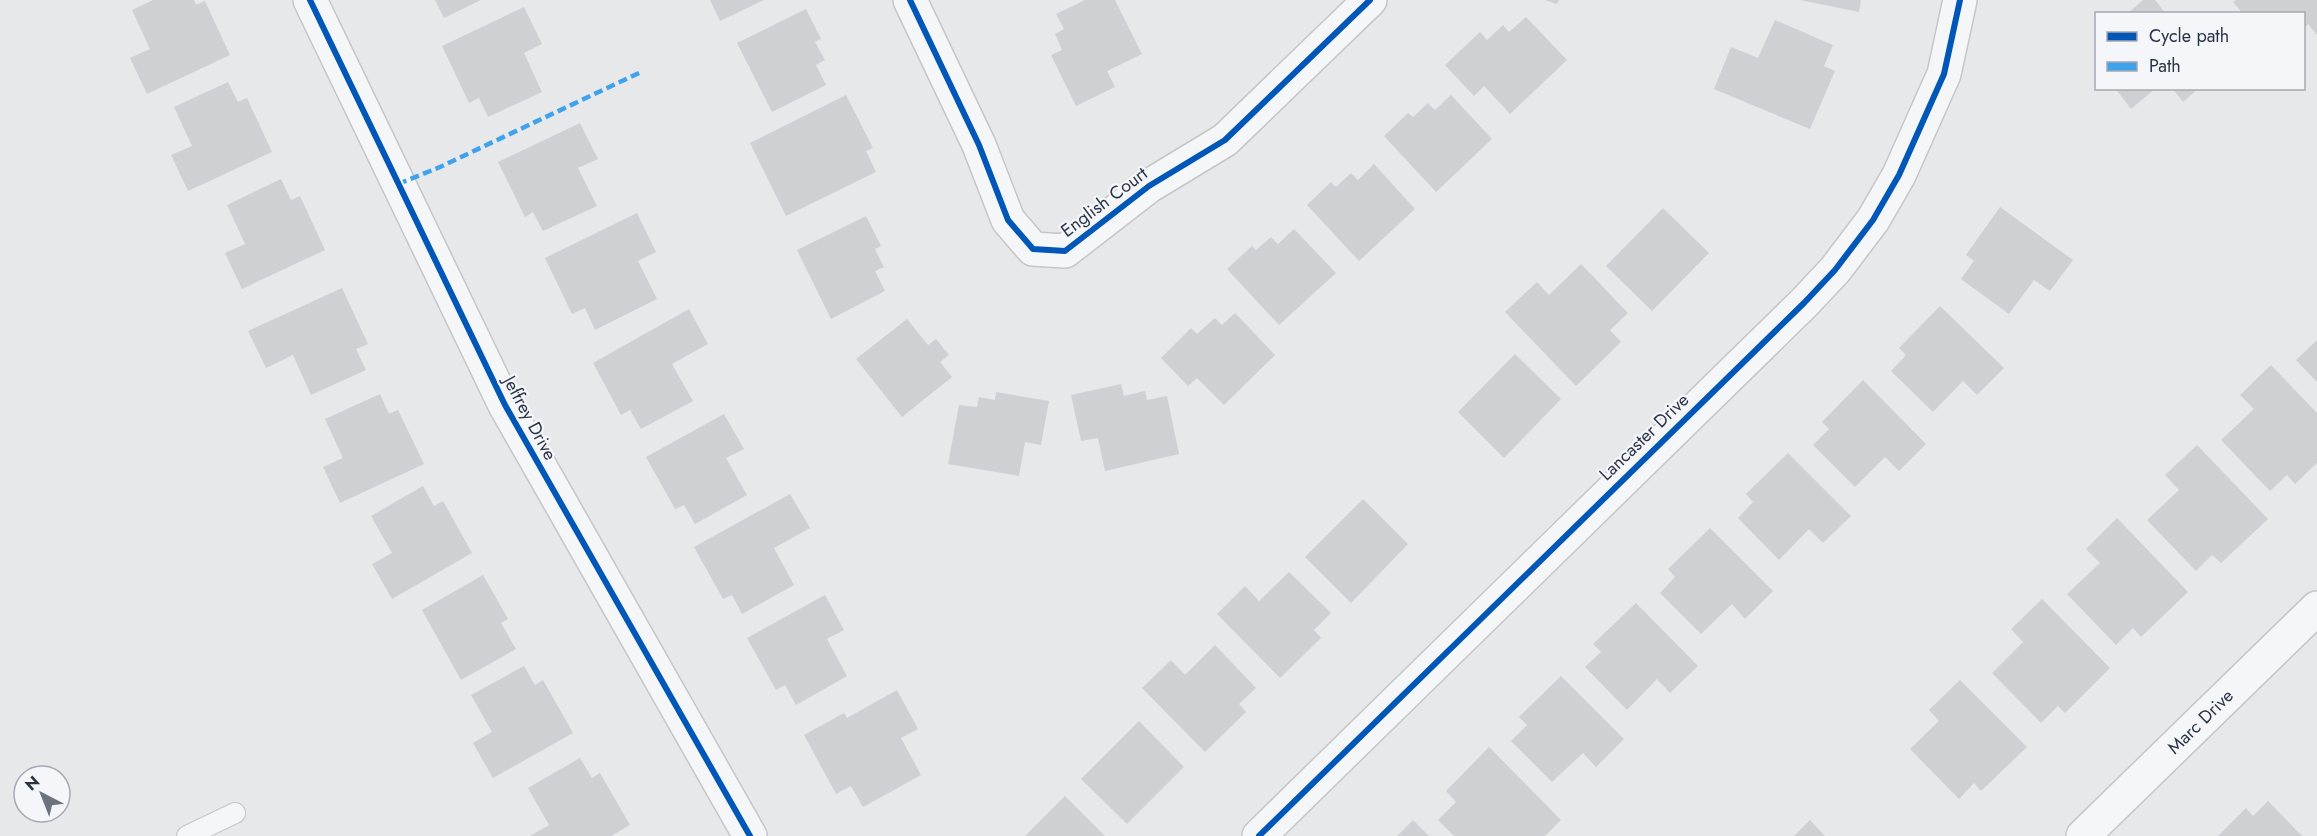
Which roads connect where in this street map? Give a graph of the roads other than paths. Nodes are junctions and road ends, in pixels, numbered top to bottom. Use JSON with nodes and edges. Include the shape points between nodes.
{"nodes":[{"id":1,"x":310,"y":0,"type":"edge"},
{"id":2,"x":910,"y":0,"type":"edge"},
{"id":3,"x":1370,"y":0,"type":"edge"},
{"id":4,"x":1960,"y":0,"type":"edge"},
{"id":5,"x":2317,"y":608,"type":"edge"},
{"id":6,"x":235,"y":813,"type":"dead end"},
{"id":7,"x":187,"y":836,"type":"edge"},
{"id":8,"x":750,"y":836,"type":"edge"},
{"id":9,"x":1259,"y":836,"type":"edge"},
{"id":10,"x":2083,"y":836,"type":"edge"}],
"edges":[{"from":1,"to":8,"type":"street","name":"Jeffrey Drive","via":[[505,405]]},
{"from":2,"to":3,"type":"street","name":"English Court","via":[[979,145],[1008,220],[1033,249],[1065,251],[1149,186],[1225,140]]},
{"from":4,"to":9,"type":"street","name":"Lancaster Drive","via":[[1944,74],[1899,175],[1873,220],[1835,270]]},
{"from":5,"to":10,"type":"street","name":"Marc Drive"},
{"from":6,"to":7,"type":"lane"}]}
